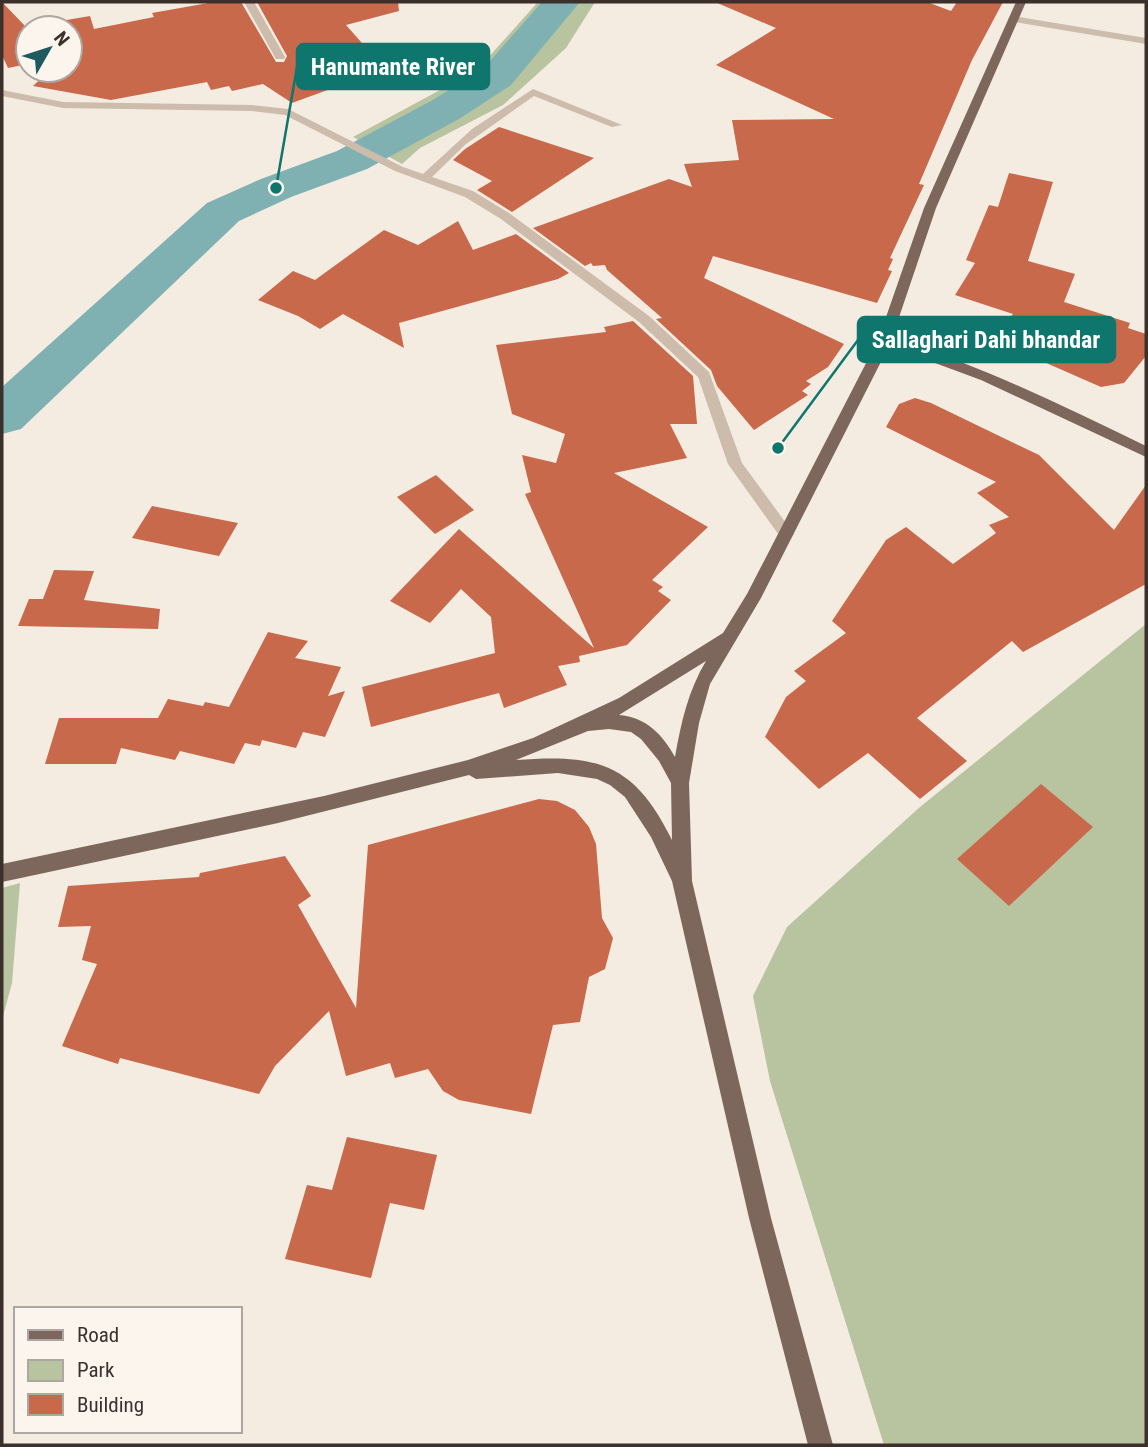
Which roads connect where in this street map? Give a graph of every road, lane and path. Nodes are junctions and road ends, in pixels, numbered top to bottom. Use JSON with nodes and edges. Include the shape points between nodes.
{"nodes":[{"id":1,"x":249,"y":2,"type":"edge"},
{"id":2,"x":1021,"y":2,"type":"edge"},
{"id":3,"x":1013,"y":19,"type":"junction"},
{"id":4,"x":1146,"y":41,"type":"edge"},
{"id":5,"x":280,"y":57,"type":"dead end"},
{"id":6,"x":2,"y":93,"type":"edge"},
{"id":7,"x":616,"y":125,"type":"dead end"},
{"id":8,"x":425,"y":178,"type":"junction"},
{"id":9,"x":885,"y":340,"type":"junction"},
{"id":10,"x":1146,"y":452,"type":"edge"},
{"id":11,"x":786,"y":534,"type":"junction"},
{"id":12,"x":729,"y":636,"type":"junction"},
{"id":13,"x":565,"y":733,"type":"junction"},
{"id":14,"x":444,"y":774,"type":"junction"},
{"id":15,"x":680,"y":783,"type":"junction"},
{"id":16,"x":2,"y":873,"type":"edge"},
{"id":17,"x":682,"y":881,"type":"junction"},
{"id":18,"x":820,"y":1445,"type":"edge"}],
"edges":[{"from":1,"to":5,"type":"street"},
{"from":2,"to":3,"type":"main road"},
{"from":3,"to":4,"type":"street"},
{"from":3,"to":9,"type":"main road","via":[[930,208]]},
{"from":6,"to":8,"type":"street","via":[[63,105],[288,112]]},
{"from":7,"to":8,"type":"street","via":[[533,92],[471,132]]},
{"from":8,"to":11,"type":"street","via":[[469,194],[505,216],[644,319],[704,375],[734,464]]},
{"from":9,"to":10,"type":"main road","via":[[980,373]]},
{"from":9,"to":11,"type":"main road"},
{"from":11,"to":12,"type":"main road"},
{"from":12,"to":13,"type":"main road","via":[[662,684]]},
{"from":12,"to":15,"type":"main road","via":[[702,683]]},
{"from":13,"to":14,"type":"main road"},
{"from":13,"to":15,"type":"main road","via":[[610,720],[637,726],[665,751]]},
{"from":14,"to":16,"type":"main road","via":[[298,811]]},
{"from":14,"to":17,"type":"main road","via":[[580,766],[607,774],[629,789],[653,820]]},
{"from":15,"to":17,"type":"main road"},
{"from":17,"to":18,"type":"main road","via":[[760,1218]]}]}
